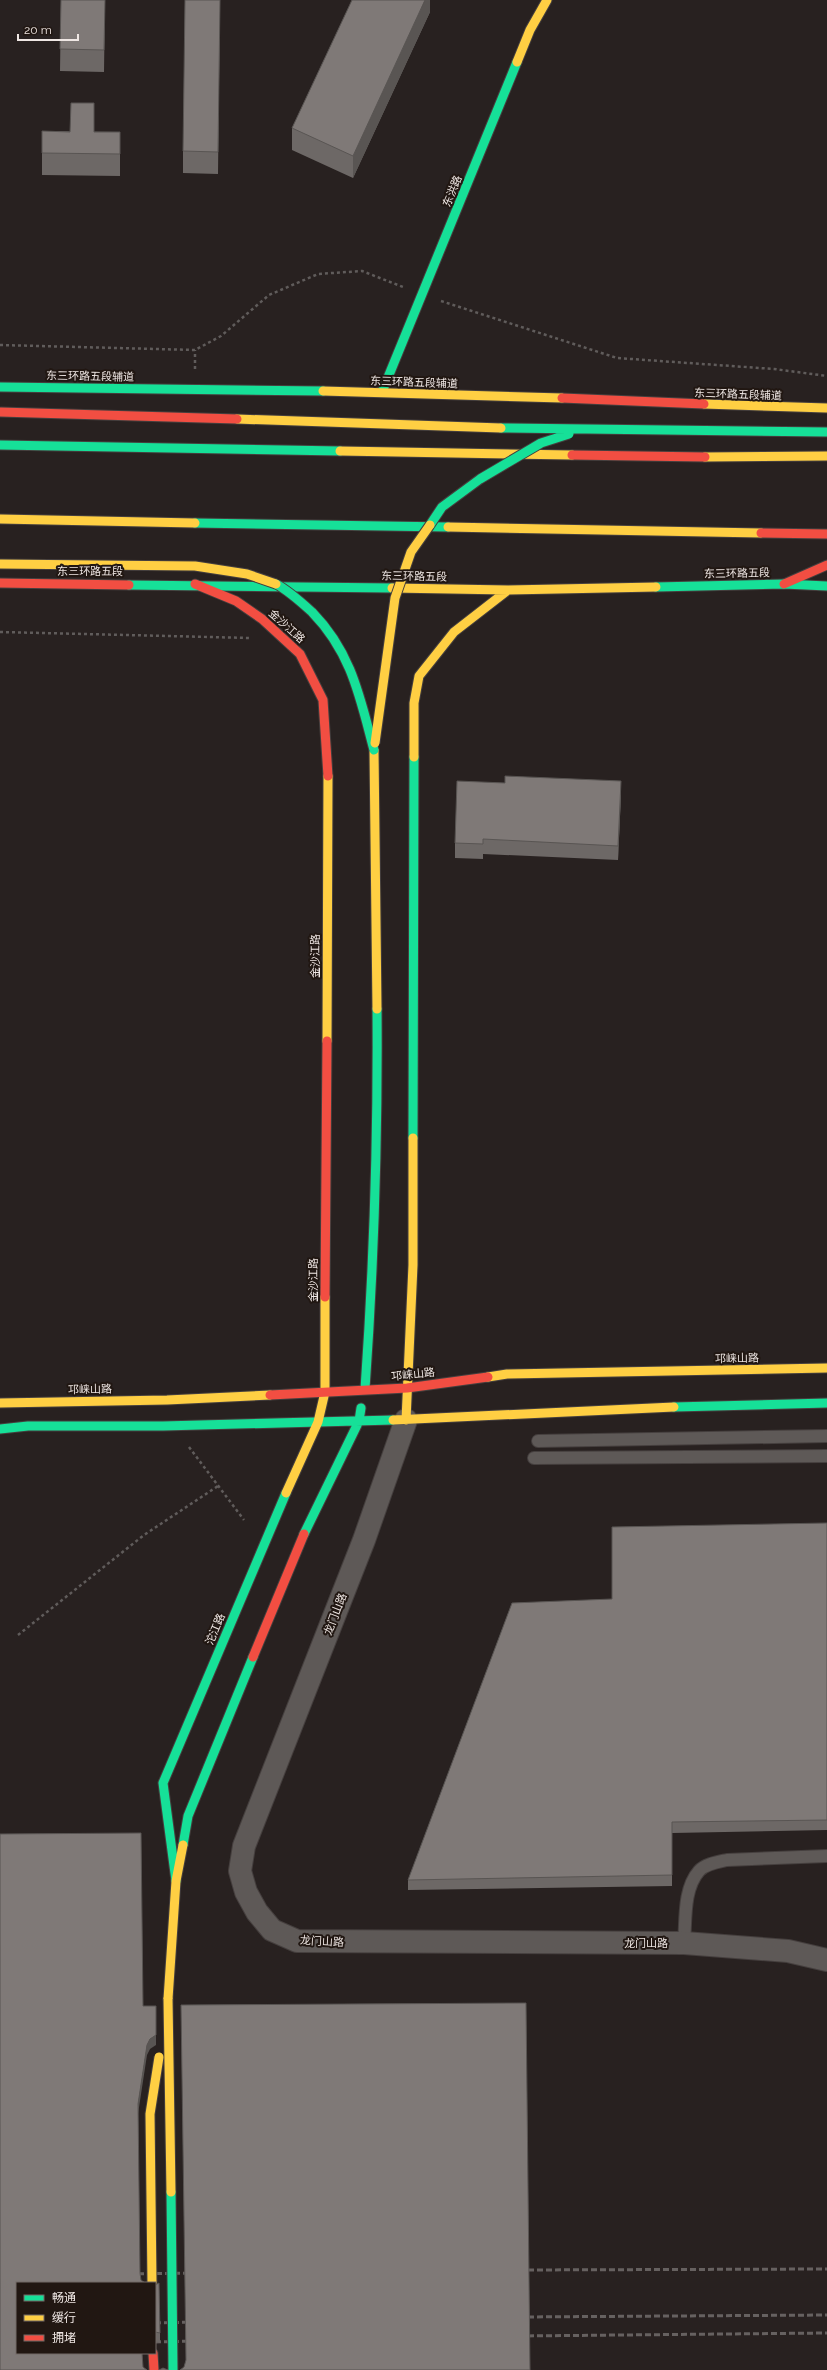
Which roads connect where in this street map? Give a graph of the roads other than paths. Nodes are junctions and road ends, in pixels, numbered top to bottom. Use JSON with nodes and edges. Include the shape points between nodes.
{"nodes":[{"id":1,"x":547,"y":0,"type":"edge"},
{"id":2,"x":0,"y":387,"type":"edge"},
{"id":3,"x":382,"y":392,"type":"junction"},
{"id":4,"x":827,"y":408,"type":"edge"},
{"id":5,"x":0,"y":412,"type":"edge"},
{"id":6,"x":582,"y":430,"type":"junction"},
{"id":7,"x":827,"y":432,"type":"edge"},
{"id":8,"x":0,"y":445,"type":"edge"},
{"id":9,"x":827,"y":456,"type":"edge"},
{"id":10,"x":0,"y":519,"type":"edge"},
{"id":11,"x":827,"y":534,"type":"edge"},
{"id":12,"x":0,"y":564,"type":"edge"},
{"id":13,"x":827,"y":566,"type":"edge"},
{"id":14,"x":0,"y":583,"type":"edge"},
{"id":15,"x":195,"y":584,"type":"junction"},
{"id":16,"x":784,"y":584,"type":"junction"},
{"id":17,"x":827,"y":586,"type":"edge"},
{"id":18,"x":508,"y":590,"type":"junction"},
{"id":19,"x":374,"y":750,"type":"junction"},
{"id":20,"x":827,"y":1368,"type":"edge"},
{"id":21,"x":407,"y":1388,"type":"junction"},
{"id":22,"x":365,"y":1390,"type":"junction"},
{"id":23,"x":325,"y":1392,"type":"junction"},
{"id":24,"x":0,"y":1403,"type":"edge"},
{"id":25,"x":827,"y":1403,"type":"edge"},
{"id":26,"x":359,"y":1420,"type":"junction"},
{"id":27,"x":406,"y":1420,"type":"junction"},
{"id":28,"x":318,"y":1422,"type":"junction"},
{"id":29,"x":0,"y":1429,"type":"edge"},
{"id":30,"x":827,"y":1436,"type":"edge"},
{"id":31,"x":538,"y":1441,"type":"dead end"},
{"id":32,"x":827,"y":1456,"type":"edge"},
{"id":33,"x":534,"y":1458,"type":"dead end"},
{"id":34,"x":827,"y":1856,"type":"edge"},
{"id":35,"x":176,"y":1881,"type":"junction"},
{"id":36,"x":684,"y":1943,"type":"junction"},
{"id":37,"x":827,"y":1960,"type":"edge"},
{"id":38,"x":168,"y":1999,"type":"junction"},
{"id":39,"x":152,"y":2282,"type":"edge"},
{"id":40,"x":153,"y":2354,"type":"edge"},
{"id":41,"x":154,"y":2370,"type":"edge"},
{"id":42,"x":174,"y":2370,"type":"edge"}],
"edges":[{"from":1,"to":3,"type":"main road","name":"东洪路","via":[[530,30]]},
{"from":2,"to":3,"type":"main road","name":"东三环路五段辅道"},
{"from":3,"to":4,"type":"main road","name":"东三环路五段辅道"},
{"from":5,"to":6,"type":"main road","bridge":true},
{"from":6,"to":7,"type":"main road","bridge":true},
{"from":6,"to":19,"type":"main road","bridge":true,"via":[[541,443],[480,478],[442,507],[411,552],[395,598]]},
{"from":8,"to":9,"type":"main road","via":[[656,457]]},
{"from":10,"to":11,"type":"main road"},
{"from":12,"to":19,"type":"main road","bridge":true,"via":[[195,566],[265,579],[290,595],[323,623],[341,647],[353,675]]},
{"from":13,"to":16,"type":"main road"},
{"from":14,"to":15,"type":"main road","name":"东三环路五段"},
{"from":15,"to":18,"type":"main road","name":"东三环路五段"},
{"from":15,"to":23,"type":"main road","name":"金沙江路","via":[[236,601],[262,619],[300,654],[323,700],[328,764]]},
{"from":16,"to":17,"type":"main road","name":"东三环路五段"},
{"from":16,"to":18,"type":"main road","name":"东三环路五段"},
{"from":18,"to":21,"type":"main road","via":[[454,632],[419,676],[414,703],[413,1265]]},
{"from":19,"to":22,"type":"main road","via":[[378,1115],[374,1267]]},
{"from":20,"to":21,"type":"main road","name":"邛崃山路","via":[[507,1374]]},
{"from":21,"to":22,"type":"main road","name":"邛崃山路"},
{"from":21,"to":27,"type":"main road"},
{"from":22,"to":23,"type":"main road","name":"邛崃山路"},
{"from":22,"to":26,"type":"main road"},
{"from":23,"to":24,"type":"main road","name":"邛崃山路","via":[[167,1400]]},
{"from":23,"to":28,"type":"main road","name":"沱江路"},
{"from":25,"to":27,"type":"main road","via":[[574,1410]]},
{"from":26,"to":27,"type":"main road"},
{"from":26,"to":28,"type":"main road"},
{"from":26,"to":35,"type":"main road","via":[[306,1529],[188,1816]]},
{"from":27,"to":36,"type":"street","name":"龙门山路","via":[[364,1540],[244,1846],[240,1871],[246,1892],[257,1912],[272,1930],[297,1941]]},
{"from":28,"to":29,"type":"main road","via":[[28,1426]]},
{"from":28,"to":35,"type":"main road","name":"沱江路","via":[[163,1783]]},
{"from":30,"to":31,"type":"lane"},
{"from":32,"to":33,"type":"lane"},
{"from":34,"to":36,"type":"lane","via":[[727,1860],[699,1871],[691,1885]]},
{"from":35,"to":38,"type":"main road"},
{"from":36,"to":37,"type":"street","name":"龙门山路","via":[[788,1951]]},
{"from":38,"to":39,"type":"main road","bridge":true,"via":[[150,2114]]},
{"from":38,"to":42,"type":"main road","bridge":true},
{"from":40,"to":41,"type":"main road"}]}
